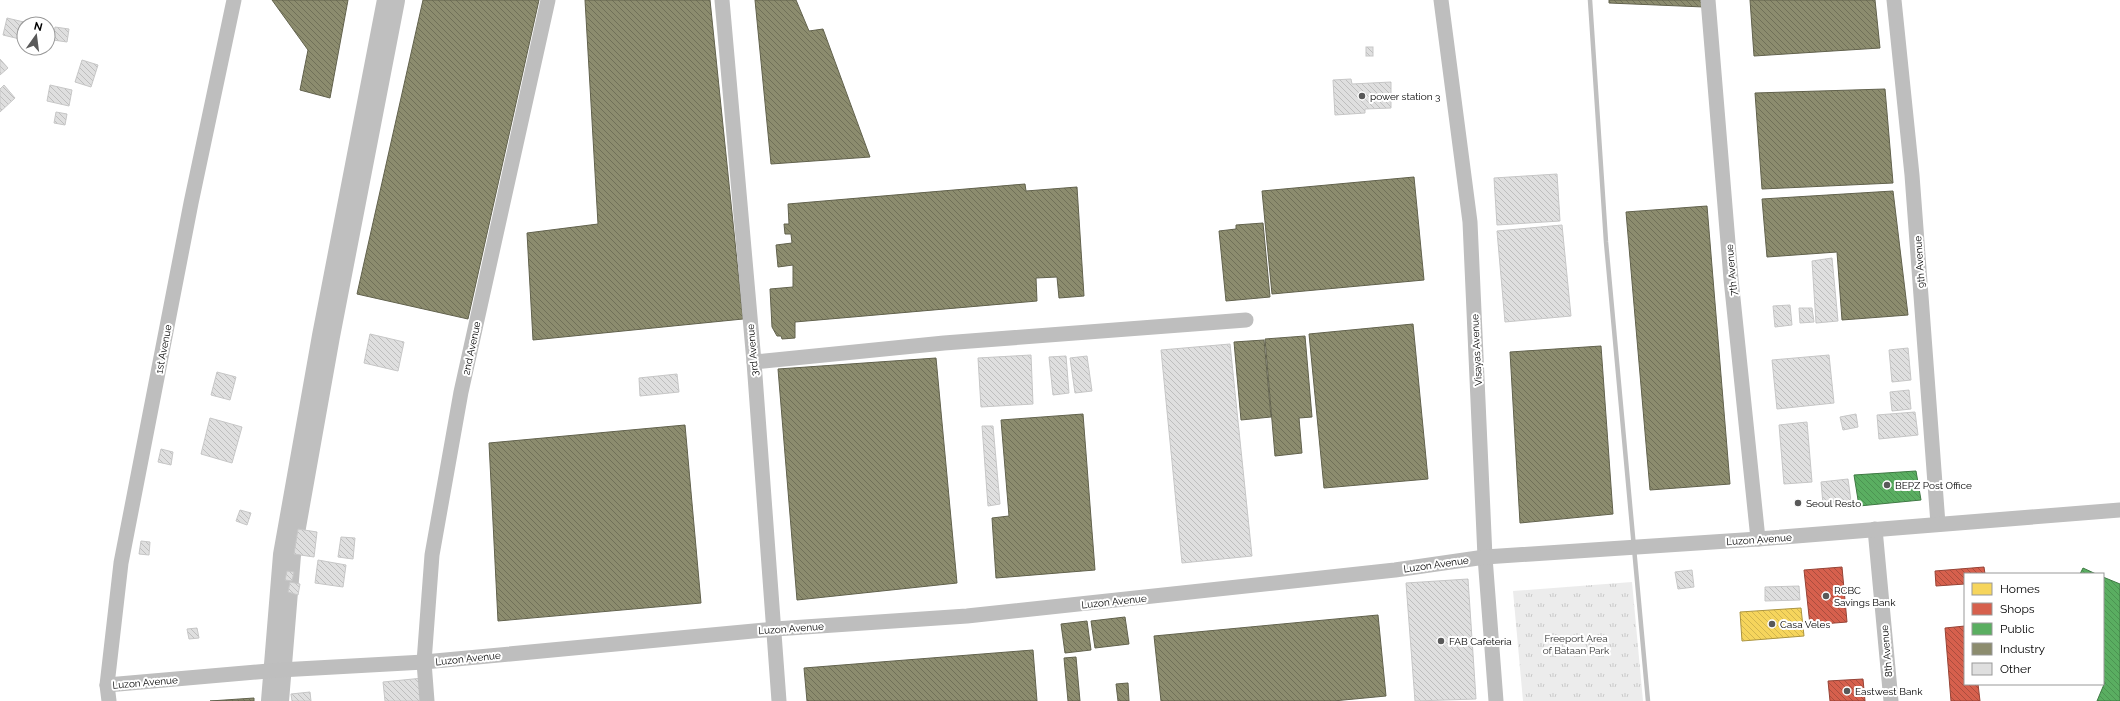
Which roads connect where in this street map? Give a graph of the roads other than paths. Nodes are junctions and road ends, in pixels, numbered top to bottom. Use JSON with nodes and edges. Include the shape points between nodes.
{"nodes":[{"id":1,"x":234,"y":0,"type":"edge"},
{"id":2,"x":548,"y":0,"type":"edge"},
{"id":3,"x":722,"y":0,"type":"edge"},
{"id":4,"x":1441,"y":0,"type":"edge"},
{"id":5,"x":1708,"y":0,"type":"edge"},
{"id":6,"x":1894,"y":0,"type":"edge"},
{"id":7,"x":1246,"y":320,"type":"dead end"},
{"id":8,"x":754,"y":362,"type":"junction"},
{"id":9,"x":2120,"y":510,"type":"edge"},
{"id":10,"x":1938,"y":524,"type":"junction"},
{"id":11,"x":1875,"y":529,"type":"junction"},
{"id":12,"x":1758,"y":539,"type":"junction"},
{"id":13,"x":1485,"y":557,"type":"junction"},
{"id":14,"x":775,"y":629,"type":"junction"},
{"id":15,"x":424,"y":662,"type":"junction"},
{"id":16,"x":107,"y":685,"type":"junction"},
{"id":17,"x":109,"y":701,"type":"edge"},
{"id":18,"x":428,"y":701,"type":"edge"},
{"id":19,"x":779,"y":701,"type":"edge"},
{"id":20,"x":1496,"y":701,"type":"edge"},
{"id":21,"x":1890,"y":701,"type":"edge"}],
"edges":[{"from":1,"to":16,"type":"street","name":"1st Avenue","via":[[191,203],[121,563]]},
{"from":2,"to":15,"type":"street","name":"2nd Avenue","via":[[461,392],[432,555]]},
{"from":3,"to":8,"type":"street","name":"3rd Avenue"},
{"from":4,"to":13,"type":"street","name":"Visayas Avenue","via":[[1470,222]]},
{"from":5,"to":12,"type":"street","name":"7th Avenue","via":[[1731,279]]},
{"from":6,"to":10,"type":"street","name":"9th Avenue","via":[[1912,175]]},
{"from":7,"to":8,"type":"street","via":[[944,343]]},
{"from":8,"to":14,"type":"street","name":"3rd Avenue"},
{"from":9,"to":10,"type":"street","name":"Luzon Avenue"},
{"from":10,"to":11,"type":"street","name":"Luzon Avenue"},
{"from":11,"to":12,"type":"street","name":"Luzon Avenue"},
{"from":11,"to":21,"type":"street","name":"8th Avenue"},
{"from":12,"to":13,"type":"street","name":"Luzon Avenue"},
{"from":13,"to":14,"type":"street","name":"Luzon Avenue","via":[[1395,570],[1130,600],[968,616]]},
{"from":13,"to":20,"type":"street","name":"Visayas Avenue"},
{"from":14,"to":15,"type":"street","name":"Luzon Avenue"},
{"from":14,"to":19,"type":"street","name":"3rd Avenue"},
{"from":15,"to":16,"type":"street","name":"Luzon Avenue","via":[[257,671]]},
{"from":15,"to":18,"type":"street","name":"2nd Avenue"},
{"from":16,"to":17,"type":"street","name":"1st Avenue"}]}
